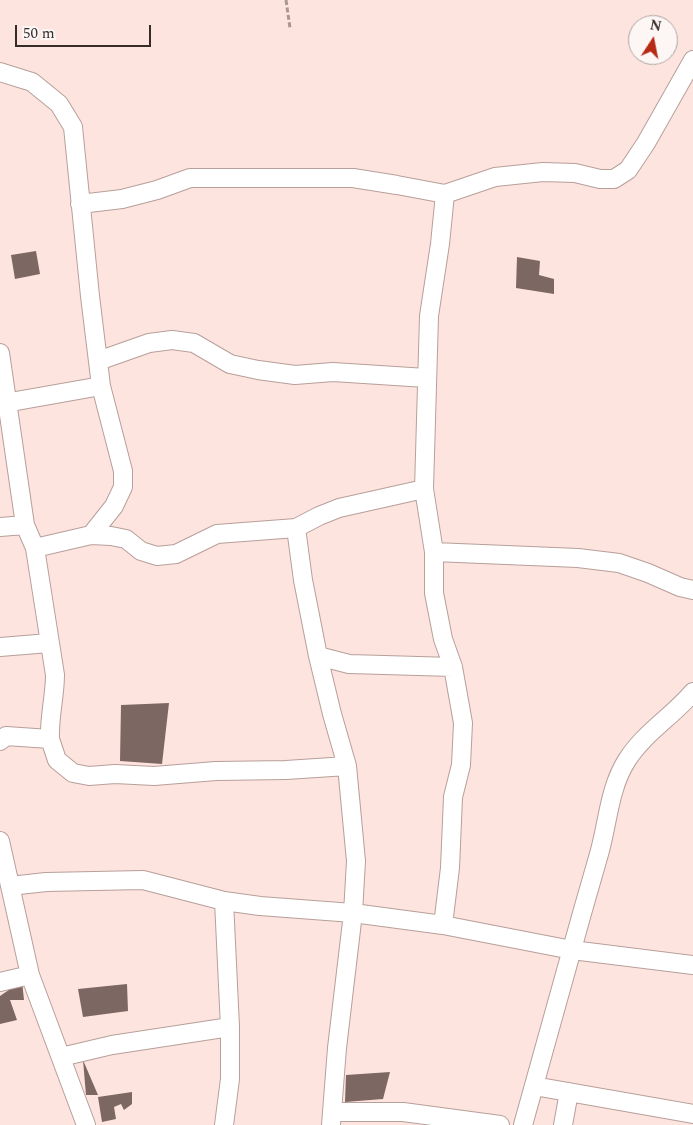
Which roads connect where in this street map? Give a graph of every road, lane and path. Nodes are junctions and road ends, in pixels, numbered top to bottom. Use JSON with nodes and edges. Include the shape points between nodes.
{"nodes":[{"id":1,"x":286,"y":0,"type":"edge"},
{"id":2,"x":290,"y":28,"type":"dead end"},
{"id":3,"x":693,"y":60,"type":"edge"},
{"id":4,"x":0,"y":72,"type":"edge"},
{"id":5,"x":445,"y":194,"type":"junction"},
{"id":6,"x":80,"y":204,"type":"junction"},
{"id":7,"x":0,"y":353,"type":"edge"},
{"id":8,"x":98,"y":361,"type":"junction"},
{"id":9,"x":426,"y":378,"type":"junction"},
{"id":10,"x":101,"y":386,"type":"junction"},
{"id":11,"x":3,"y":404,"type":"edge"},
{"id":12,"x":424,"y":489,"type":"junction"},
{"id":13,"x":25,"y":525,"type":"junction"},
{"id":14,"x":0,"y":526,"type":"edge"},
{"id":15,"x":296,"y":528,"type":"junction"},
{"id":16,"x":91,"y":535,"type":"junction"},
{"id":17,"x":36,"y":548,"type":"junction"},
{"id":18,"x":434,"y":552,"type":"junction"},
{"id":19,"x":693,"y":590,"type":"edge"},
{"id":20,"x":49,"y":643,"type":"junction"},
{"id":21,"x":0,"y":647,"type":"edge"},
{"id":22,"x":318,"y":656,"type":"junction"},
{"id":23,"x":453,"y":667,"type":"junction"},
{"id":24,"x":693,"y":692,"type":"edge"},
{"id":25,"x":50,"y":739,"type":"junction"},
{"id":26,"x":0,"y":741,"type":"edge"},
{"id":27,"x":347,"y":766,"type":"junction"},
{"id":28,"x":0,"y":841,"type":"edge"},
{"id":29,"x":10,"y":886,"type":"junction"},
{"id":30,"x":224,"y":901,"type":"junction"},
{"id":31,"x":353,"y":913,"type":"junction"},
{"id":32,"x":443,"y":925,"type":"junction"},
{"id":33,"x":572,"y":950,"type":"junction"},
{"id":34,"x":693,"y":965,"type":"edge"},
{"id":35,"x":30,"y":975,"type":"junction"},
{"id":36,"x":0,"y":982,"type":"edge"},
{"id":37,"x":230,"y":1027,"type":"junction"},
{"id":38,"x":61,"y":1057,"type":"junction"},
{"id":39,"x":534,"y":1086,"type":"junction"},
{"id":40,"x":569,"y":1092,"type":"junction"},
{"id":41,"x":693,"y":1114,"type":"edge"},
{"id":42,"x":332,"y":1119,"type":"edge"},
{"id":43,"x":86,"y":1125,"type":"edge"},
{"id":44,"x":224,"y":1125,"type":"edge"},
{"id":45,"x":500,"y":1125,"type":"edge"},
{"id":46,"x":523,"y":1125,"type":"edge"},
{"id":47,"x":563,"y":1125,"type":"edge"}],
"edges":[{"from":1,"to":2,"type":"path"},
{"from":3,"to":5,"type":"street","via":[[646,143],[622,175],[614,179],[600,179],[575,173],[543,172],[495,177]]},
{"from":4,"to":6,"type":"street","via":[[32,82],[59,104],[73,127]]},
{"from":5,"to":6,"type":"street","via":[[353,178],[190,178],[122,199]]},
{"from":5,"to":9,"type":"street","via":[[429,316]]},
{"from":6,"to":8,"type":"street"},
{"from":7,"to":11,"type":"street"},
{"from":8,"to":9,"type":"street","via":[[149,343],[172,340],[194,343],[230,364],[258,370],[295,375],[333,372]]},
{"from":8,"to":10,"type":"street"},
{"from":9,"to":12,"type":"street"},
{"from":10,"to":11,"type":"street"},
{"from":10,"to":16,"type":"street","via":[[123,471],[123,486],[114,506]]},
{"from":11,"to":13,"type":"street"},
{"from":12,"to":15,"type":"street","via":[[340,508]]},
{"from":12,"to":18,"type":"street"},
{"from":13,"to":14,"type":"street"},
{"from":13,"to":17,"type":"street"},
{"from":15,"to":16,"type":"street","via":[[217,534],[176,554],[157,556],[141,551],[126,539]]},
{"from":15,"to":22,"type":"street"},
{"from":16,"to":17,"type":"street"},
{"from":17,"to":20,"type":"street"},
{"from":18,"to":19,"type":"street","via":[[578,558],[618,563]]},
{"from":18,"to":23,"type":"street","via":[[434,593],[443,639]]},
{"from":20,"to":21,"type":"street"},
{"from":20,"to":25,"type":"street","via":[[55,683]]},
{"from":22,"to":23,"type":"street","via":[[349,664]]},
{"from":22,"to":27,"type":"street"},
{"from":23,"to":32,"type":"street","via":[[463,723],[461,765],[453,797],[450,868]]},
{"from":24,"to":33,"type":"street","via":[[627,759],[615,785]]},
{"from":25,"to":26,"type":"street","via":[[6,736]]},
{"from":25,"to":27,"type":"street","via":[[56,760],[73,773],[89,776],[154,776]]},
{"from":27,"to":31,"type":"street","via":[[356,861]]},
{"from":28,"to":29,"type":"street"},
{"from":29,"to":30,"type":"street","via":[[143,880]]},
{"from":29,"to":35,"type":"street"},
{"from":30,"to":31,"type":"street"},
{"from":30,"to":37,"type":"street"},
{"from":31,"to":32,"type":"street"},
{"from":31,"to":42,"type":"street"},
{"from":32,"to":33,"type":"street"},
{"from":33,"to":34,"type":"street"},
{"from":33,"to":39,"type":"street"},
{"from":35,"to":36,"type":"street"},
{"from":35,"to":38,"type":"street"},
{"from":37,"to":38,"type":"street","via":[[112,1045]]},
{"from":37,"to":44,"type":"street","via":[[230,1079]]},
{"from":38,"to":43,"type":"street"},
{"from":39,"to":40,"type":"street"},
{"from":39,"to":46,"type":"street"},
{"from":40,"to":41,"type":"street"},
{"from":40,"to":47,"type":"street"},
{"from":42,"to":45,"type":"street","via":[[402,1112]]}]}
